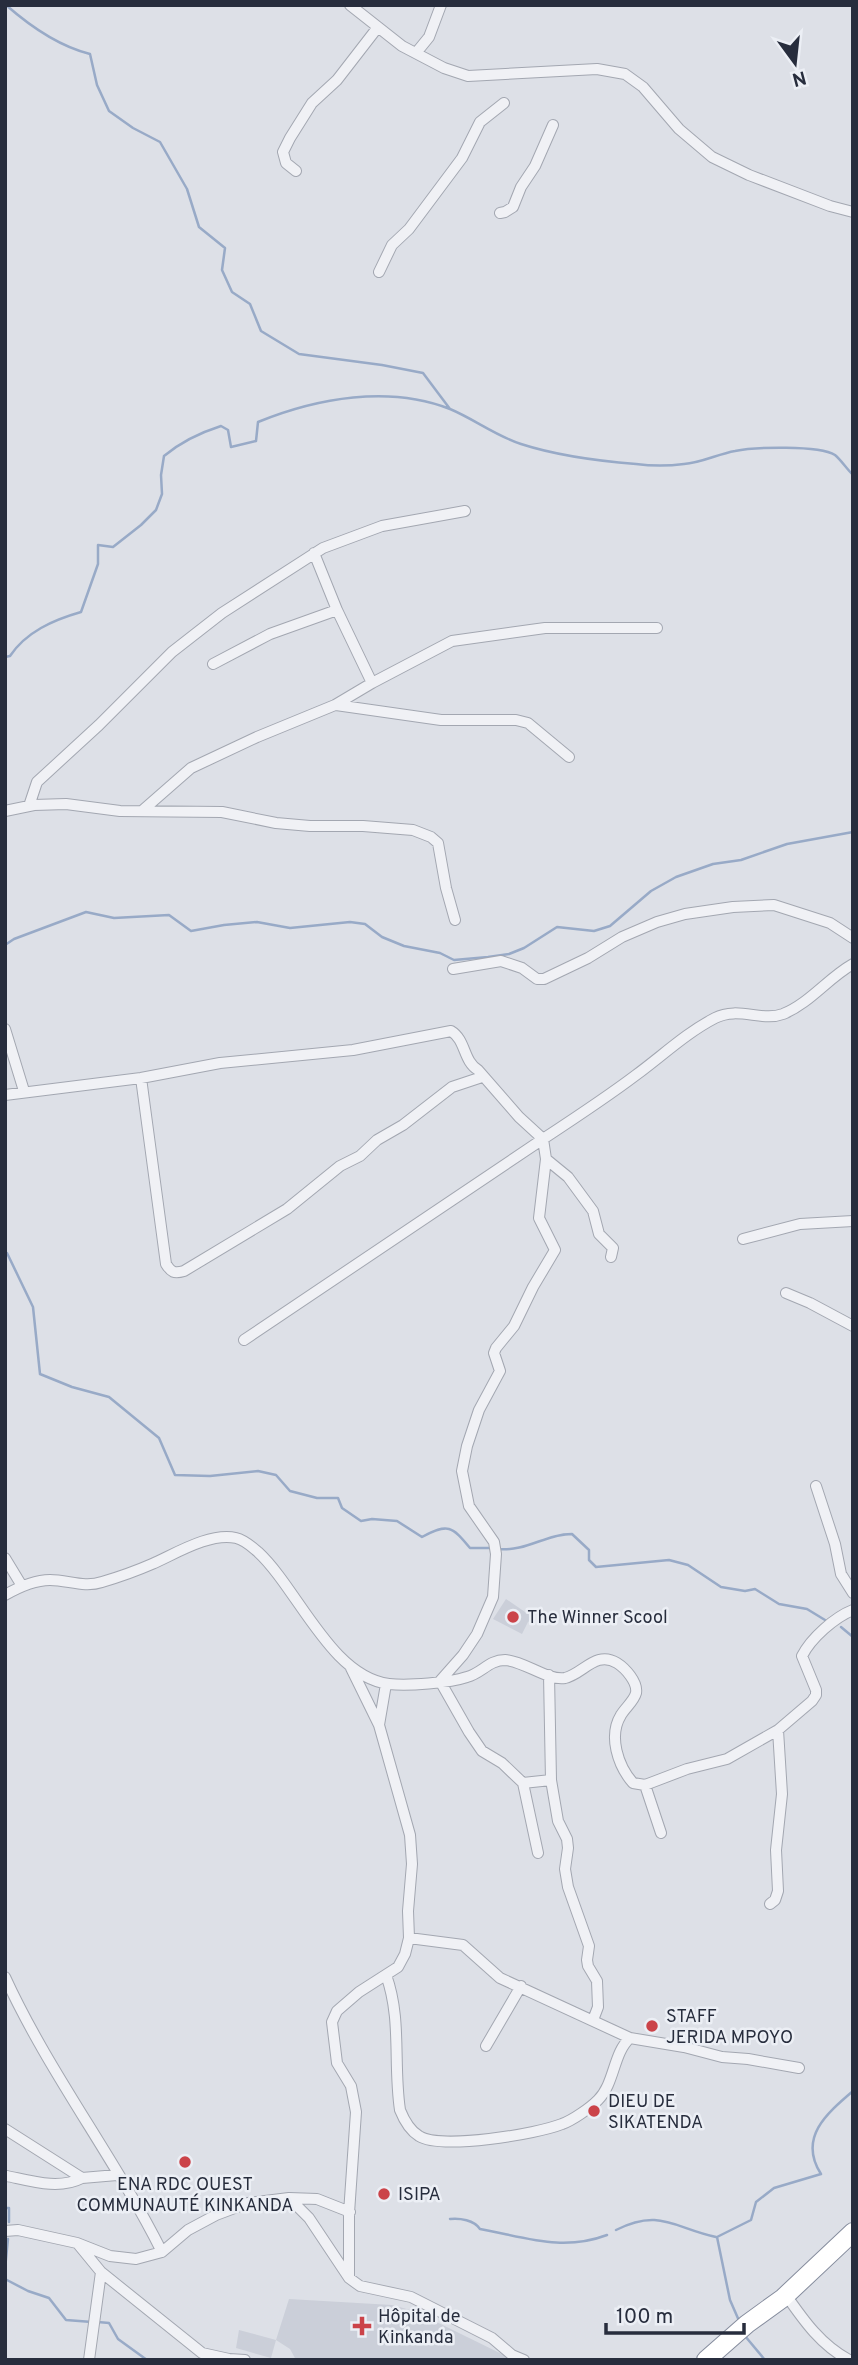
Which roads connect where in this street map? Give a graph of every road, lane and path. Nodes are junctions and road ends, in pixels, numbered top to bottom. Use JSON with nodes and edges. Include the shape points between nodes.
{"nodes":[{"id":1,"x":350,"y":5,"type":"edge"},
{"id":2,"x":441,"y":5,"type":"edge"},
{"id":3,"x":363,"y":9,"type":"edge"},
{"id":4,"x":378,"y":27,"type":"junction"},
{"id":5,"x":416,"y":54,"type":"junction"},
{"id":6,"x":504,"y":103,"type":"dead end"},
{"id":7,"x":554,"y":125,"type":"dead end"},
{"id":8,"x":296,"y":171,"type":"dead end"},
{"id":9,"x":853,"y":212,"type":"edge"},
{"id":10,"x":500,"y":213,"type":"dead end"},
{"id":11,"x":379,"y":272,"type":"dead end"},
{"id":12,"x":465,"y":511,"type":"dead end"},
{"id":13,"x":314,"y":553,"type":"junction"},
{"id":14,"x":337,"y":610,"type":"junction"},
{"id":15,"x":657,"y":628,"type":"dead end"},
{"id":16,"x":213,"y":664,"type":"dead end"},
{"id":17,"x":372,"y":683,"type":"junction"},
{"id":18,"x":335,"y":705,"type":"junction"},
{"id":19,"x":569,"y":757,"type":"dead end"},
{"id":20,"x":29,"y":806,"type":"junction"},
{"id":21,"x":144,"y":810,"type":"junction"},
{"id":22,"x":5,"y":811,"type":"edge"},
{"id":23,"x":455,"y":920,"type":"dead end"},
{"id":24,"x":853,"y":938,"type":"edge"},
{"id":25,"x":853,"y":964,"type":"edge"},
{"id":26,"x":453,"y":969,"type":"dead end"},
{"id":27,"x":5,"y":1030,"type":"edge"},
{"id":28,"x":141,"y":1077,"type":"junction"},
{"id":29,"x":482,"y":1077,"type":"junction"},
{"id":30,"x":24,"y":1091,"type":"junction"},
{"id":31,"x":5,"y":1095,"type":"edge"},
{"id":32,"x":543,"y":1139,"type":"junction"},
{"id":33,"x":546,"y":1159,"type":"junction"},
{"id":34,"x":853,"y":1221,"type":"edge"},
{"id":35,"x":743,"y":1239,"type":"dead end"},
{"id":36,"x":611,"y":1257,"type":"dead end"},
{"id":37,"x":786,"y":1293,"type":"dead end"},
{"id":38,"x":853,"y":1326,"type":"edge"},
{"id":39,"x":244,"y":1340,"type":"dead end"},
{"id":40,"x":816,"y":1486,"type":"dead end"},
{"id":41,"x":5,"y":1558,"type":"edge"},
{"id":42,"x":22,"y":1586,"type":"junction"},
{"id":43,"x":853,"y":1593,"type":"edge"},
{"id":44,"x":5,"y":1595,"type":"edge"},
{"id":45,"x":853,"y":1610,"type":"edge"},
{"id":46,"x":351,"y":1668,"type":"junction"},
{"id":47,"x":549,"y":1675,"type":"junction"},
{"id":48,"x":440,"y":1681,"type":"junction"},
{"id":49,"x":386,"y":1684,"type":"junction"},
{"id":50,"x":379,"y":1726,"type":"junction"},
{"id":51,"x":778,"y":1730,"type":"junction"},
{"id":52,"x":551,"y":1780,"type":"junction"},
{"id":53,"x":523,"y":1783,"type":"junction"},
{"id":54,"x":645,"y":1785,"type":"junction"},
{"id":55,"x":661,"y":1833,"type":"dead end"},
{"id":56,"x":538,"y":1853,"type":"dead end"},
{"id":57,"x":770,"y":1904,"type":"dead end"},
{"id":58,"x":408,"y":1938,"type":"junction"},
{"id":59,"x":386,"y":1975,"type":"junction"},
{"id":60,"x":5,"y":1977,"type":"edge"},
{"id":61,"x":521,"y":1986,"type":"junction"},
{"id":62,"x":593,"y":2020,"type":"junction"},
{"id":63,"x":630,"y":2038,"type":"junction"},
{"id":64,"x":486,"y":2046,"type":"dead end"},
{"id":65,"x":799,"y":2068,"type":"dead end"},
{"id":66,"x":5,"y":2129,"type":"edge"},
{"id":67,"x":117,"y":2175,"type":"junction"},
{"id":68,"x":7,"y":2176,"type":"dead end"},
{"id":69,"x":82,"y":2178,"type":"junction"},
{"id":70,"x":289,"y":2197,"type":"junction"},
{"id":71,"x":350,"y":2212,"type":"junction"},
{"id":72,"x":5,"y":2231,"type":"edge"},
{"id":73,"x":853,"y":2232,"type":"edge"},
{"id":74,"x":77,"y":2243,"type":"junction"},
{"id":75,"x":162,"y":2252,"type":"junction"},
{"id":76,"x":101,"y":2272,"type":"junction"},
{"id":77,"x":349,"y":2278,"type":"junction"},
{"id":78,"x":786,"y":2295,"type":"junction"},
{"id":79,"x":89,"y":2360,"type":"edge"},
{"id":80,"x":245,"y":2360,"type":"edge"},
{"id":81,"x":524,"y":2360,"type":"edge"},
{"id":82,"x":706,"y":2360,"type":"edge"},
{"id":83,"x":849,"y":2360,"type":"edge"}],
"edges":[{"from":1,"to":3,"type":"street"},
{"from":2,"to":5,"type":"street","via":[[429,37]]},
{"from":3,"to":4,"type":"street"},
{"from":4,"to":5,"type":"street"},
{"from":4,"to":8,"type":"street","via":[[337,80],[312,103],[290,138],[283,152],[286,163]]},
{"from":5,"to":9,"type":"street","via":[[468,76],[597,69],[625,74],[712,157]]},
{"from":6,"to":11,"type":"street","via":[[480,122],[462,158],[410,229],[392,245]]},
{"from":7,"to":10,"type":"street","via":[[513,207]]},
{"from":12,"to":13,"type":"street","via":[[382,526]]},
{"from":13,"to":14,"type":"street"},
{"from":13,"to":20,"type":"street","via":[[222,612],[172,652],[37,782]]},
{"from":14,"to":16,"type":"street","via":[[270,634]]},
{"from":14,"to":17,"type":"street"},
{"from":15,"to":17,"type":"street","via":[[545,628],[452,641]]},
{"from":17,"to":18,"type":"street"},
{"from":18,"to":19,"type":"street","via":[[441,720],[516,720],[528,723]]},
{"from":18,"to":21,"type":"street","via":[[191,768]]},
{"from":20,"to":21,"type":"street"},
{"from":20,"to":22,"type":"street"},
{"from":21,"to":23,"type":"street","via":[[222,812],[276,823],[413,830],[438,843]]},
{"from":24,"to":26,"type":"street","via":[[830,923],[764,904],[657,922],[544,979],[501,961]]},
{"from":25,"to":32,"type":"street","via":[[784,1013],[731,1013],[704,1024]]},
{"from":27,"to":30,"type":"street"},
{"from":28,"to":29,"type":"street","via":[[220,1063],[352,1050],[451,1031],[469,1065]]},
{"from":28,"to":29,"type":"street","via":[[166,1264],[176,1273],[287,1209],[452,1087]]},
{"from":28,"to":30,"type":"street"},
{"from":29,"to":32,"type":"street"},
{"from":30,"to":31,"type":"street"},
{"from":32,"to":33,"type":"street"},
{"from":32,"to":39,"type":"street"},
{"from":33,"to":36,"type":"street","via":[[568,1177],[593,1211],[597,1230],[613,1248]]},
{"from":33,"to":48,"type":"street","via":[[539,1215],[555,1250],[514,1326],[496,1348],[500,1371],[479,1410],[463,1471],[469,1506],[494,1542],[493,1597],[477,1634]]},
{"from":34,"to":35,"type":"street","via":[[800,1224]]},
{"from":37,"to":38,"type":"street"},
{"from":40,"to":43,"type":"street","via":[[841,1574]]},
{"from":41,"to":42,"type":"street"},
{"from":42,"to":44,"type":"street"},
{"from":42,"to":46,"type":"street","via":[[50,1580],[98,1584],[210,1539],[236,1538],[249,1544],[279,1574],[308,1619]]},
{"from":45,"to":51,"type":"street","via":[[806,1649],[803,1656],[816,1695]]},
{"from":46,"to":49,"type":"street"},
{"from":46,"to":50,"type":"street"},
{"from":47,"to":48,"type":"street","via":[[517,1662],[496,1661],[465,1678]]},
{"from":47,"to":52,"type":"street"},
{"from":47,"to":54,"type":"street","via":[[565,1678],[606,1659],[631,1676],[636,1694],[620,1716],[616,1741],[625,1774],[633,1783]]},
{"from":48,"to":49,"type":"street"},
{"from":48,"to":53,"type":"street","via":[[482,1751]]},
{"from":49,"to":50,"type":"street"},
{"from":50,"to":58,"type":"street","via":[[410,1835]]},
{"from":51,"to":54,"type":"street","via":[[719,1762]]},
{"from":51,"to":57,"type":"street","via":[[782,1794],[776,1850],[778,1891]]},
{"from":52,"to":53,"type":"street"},
{"from":52,"to":62,"type":"street","via":[[558,1821],[567,1839],[568,1887],[587,1939],[588,1966],[597,1982],[598,2007]]},
{"from":53,"to":56,"type":"street"},
{"from":54,"to":55,"type":"street"},
{"from":58,"to":59,"type":"street","via":[[398,1967]]},
{"from":58,"to":61,"type":"street","via":[[463,1945],[500,1978]]},
{"from":59,"to":63,"type":"street","via":[[397,2026],[400,2110],[421,2137],[440,2142],[530,2134],[564,2123],[599,2099],[623,2044]]},
{"from":59,"to":71,"type":"street","via":[[337,2011],[332,2022],[337,2063],[351,2086],[356,2112]]},
{"from":60,"to":67,"type":"street"},
{"from":61,"to":62,"type":"street"},
{"from":61,"to":64,"type":"street"},
{"from":62,"to":63,"type":"street"},
{"from":63,"to":65,"type":"street"},
{"from":66,"to":69,"type":"street"},
{"from":67,"to":69,"type":"street"},
{"from":67,"to":75,"type":"street"},
{"from":68,"to":69,"type":"street","via":[[57,2183]]},
{"from":70,"to":71,"type":"street","via":[[317,2199]]},
{"from":70,"to":75,"type":"street","via":[[248,2203],[216,2215]]},
{"from":70,"to":77,"type":"street","via":[[309,2218]]},
{"from":71,"to":77,"type":"street"},
{"from":72,"to":74,"type":"street"},
{"from":73,"to":78,"type":"highway"},
{"from":74,"to":75,"type":"street","via":[[124,2258]]},
{"from":74,"to":76,"type":"street"},
{"from":76,"to":79,"type":"street"},
{"from":76,"to":80,"type":"street","via":[[202,2353]]},
{"from":77,"to":81,"type":"street","via":[[366,2288],[411,2297],[451,2315]]},
{"from":78,"to":82,"type":"highway"},
{"from":78,"to":83,"type":"street","via":[[814,2334]]}]}
